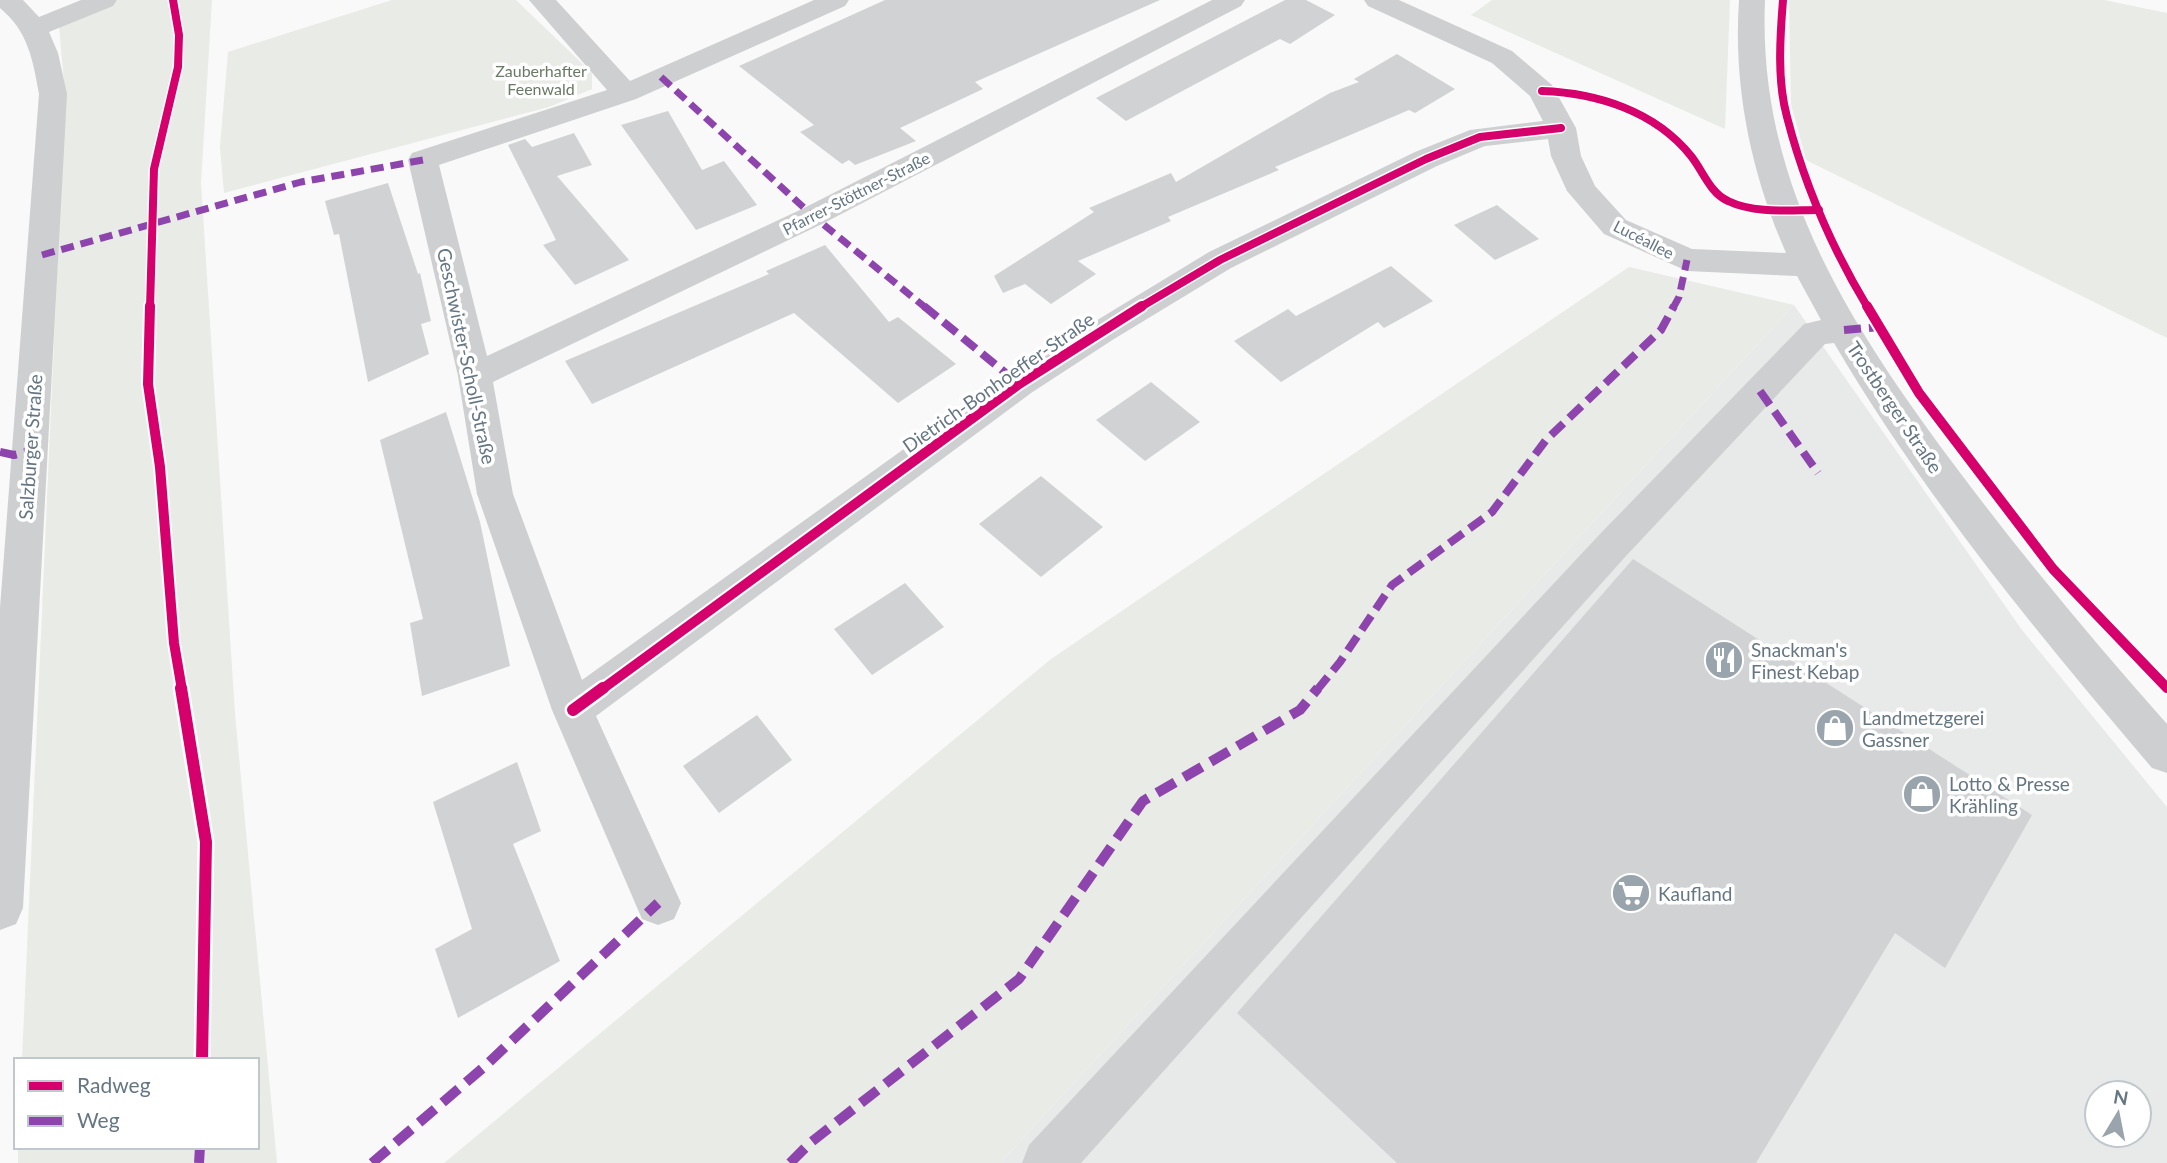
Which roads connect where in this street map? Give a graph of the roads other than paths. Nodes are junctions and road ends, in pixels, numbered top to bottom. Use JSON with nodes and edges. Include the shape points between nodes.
{"nodes":[{"id":1,"x":7,"y":0,"type":"edge"},
{"id":2,"x":104,"y":0,"type":"edge"},
{"id":3,"x":541,"y":0,"type":"edge"},
{"id":4,"x":836,"y":0,"type":"edge"},
{"id":5,"x":1232,"y":0,"type":"edge"},
{"id":6,"x":1377,"y":0,"type":"edge"},
{"id":7,"x":1752,"y":0,"type":"edge"},
{"id":8,"x":36,"y":28,"type":"junction"},
{"id":9,"x":626,"y":93,"type":"junction"},
{"id":10,"x":1561,"y":128,"type":"junction"},
{"id":11,"x":1807,"y":265,"type":"junction"},
{"id":12,"x":1844,"y":330,"type":"junction"},
{"id":13,"x":475,"y":376,"type":"junction"},
{"id":14,"x":573,"y":710,"type":"junction"},
{"id":15,"x":2167,"y":754,"type":"edge"},
{"id":16,"x":658,"y":903,"type":"dead end"},
{"id":17,"x":0,"y":908,"type":"edge"},
{"id":18,"x":1047,"y":1163,"type":"edge"}],
"edges":[{"from":1,"to":8,"type":"street","name":"Salzburger Straße"},
{"from":2,"to":8,"type":"street"},
{"from":3,"to":9,"type":"street"},
{"from":4,"to":9,"type":"street"},
{"from":5,"to":13,"type":"street","name":"Pfarrer-Stöttner-Straße","via":[[813,216]]},
{"from":6,"to":10,"type":"street","name":"Lucéallee","via":[[1502,57],[1542,91]]},
{"from":7,"to":11,"type":"street","name":"Trostberger Straße","via":[[1752,87],[1784,208]]},
{"from":8,"to":17,"type":"street","name":"Salzburger Straße","via":[[48,61],[52,94]]},
{"from":9,"to":13,"type":"street","name":"Geschwister-Scholl-Straße","via":[[423,160]]},
{"from":10,"to":11,"type":"street","name":"Lucéallee","via":[[1566,156],[1582,191],[1615,228],[1687,260]]},
{"from":10,"to":14,"type":"street","name":"Dietrich-Bonhoeffer-Straße","via":[[1480,137],[1220,260],[1019,384]]},
{"from":11,"to":12,"type":"street","name":"Trostberger Straße"},
{"from":12,"to":15,"type":"street","name":"Trostberger Straße","via":[[1891,406],[1986,537]]},
{"from":12,"to":18,"type":"street","via":[[1816,333],[1769,381]]},
{"from":13,"to":14,"type":"street","name":"Geschwister-Scholl-Straße","via":[[495,494]]},
{"from":14,"to":16,"type":"street","name":"Geschwister-Scholl-Straße"}]}
